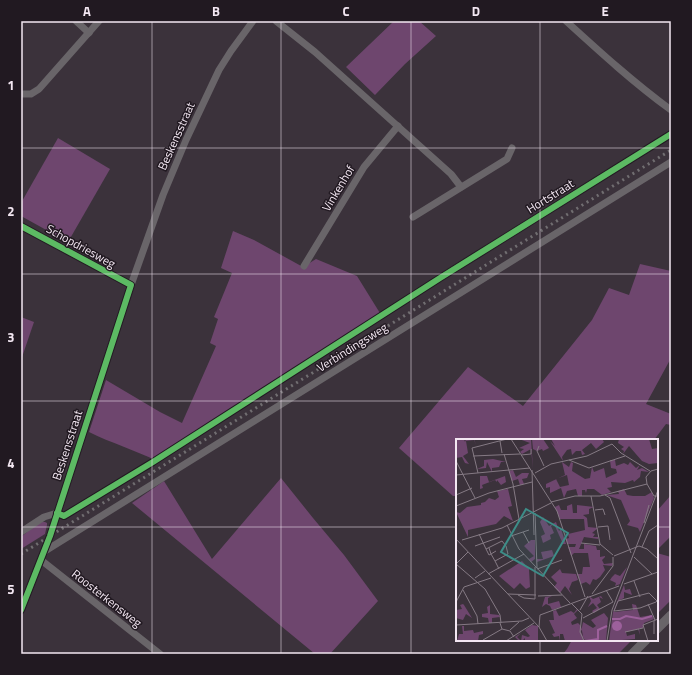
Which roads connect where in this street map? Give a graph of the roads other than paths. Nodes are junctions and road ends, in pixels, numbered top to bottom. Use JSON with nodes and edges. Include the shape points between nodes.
{"nodes":[{"id":1,"x":76,"y":21,"type":"edge"},
{"id":2,"x":99,"y":21,"type":"edge"},
{"id":3,"x":253,"y":21,"type":"edge"},
{"id":4,"x":276,"y":21,"type":"edge"},
{"id":5,"x":566,"y":21,"type":"edge"},
{"id":6,"x":89,"y":33,"type":"junction"},
{"id":7,"x":21,"y":94,"type":"edge"},
{"id":8,"x":671,"y":110,"type":"edge"},
{"id":9,"x":398,"y":126,"type":"junction"},
{"id":10,"x":671,"y":128,"type":"edge"},
{"id":11,"x":671,"y":134,"type":"edge"},
{"id":12,"x":512,"y":148,"type":"dead end"},
{"id":13,"x":671,"y":162,"type":"edge"},
{"id":14,"x":461,"y":187,"type":"junction"},
{"id":15,"x":559,"y":198,"type":"dead end"},
{"id":16,"x":413,"y":217,"type":"dead end"},
{"id":17,"x":21,"y":226,"type":"edge"},
{"id":18,"x":304,"y":266,"type":"dead end"},
{"id":19,"x":440,"y":278,"type":"dead end"},
{"id":20,"x":131,"y":286,"type":"junction"},
{"id":21,"x":57,"y":513,"type":"junction"},
{"id":22,"x":21,"y":532,"type":"edge"},
{"id":23,"x":45,"y":551,"type":"junction"},
{"id":24,"x":41,"y":560,"type":"junction"},
{"id":25,"x":21,"y":610,"type":"edge"},
{"id":26,"x":671,"y":615,"type":"edge"},
{"id":27,"x":658,"y":628,"type":"edge"},
{"id":28,"x":645,"y":641,"type":"edge"},
{"id":29,"x":160,"y":654,"type":"edge"},
{"id":30,"x":632,"y":654,"type":"edge"}],
"edges":[{"from":1,"to":6,"type":"street"},
{"from":2,"to":6,"type":"street"},
{"from":3,"to":20,"type":"street","name":"Beskensstraat","via":[[220,70],[186,140],[163,195]]},
{"from":4,"to":9,"type":"street"},
{"from":5,"to":8,"type":"street"},
{"from":6,"to":7,"type":"street","via":[[39,89],[31,94]]},
{"from":9,"to":14,"type":"street","via":[[451,174]]},
{"from":9,"to":18,"type":"street","name":"Vinkenhof","via":[[364,167]]},
{"from":10,"to":15,"type":"street"},
{"from":11,"to":19,"type":"street","name":"Hortstraat"},
{"from":12,"to":14,"type":"street","via":[[507,159]]},
{"from":13,"to":23,"type":"street","name":"Verbindingsweg"},
{"from":14,"to":16,"type":"street"},
{"from":17,"to":20,"type":"street","name":"Schopdriesweg"},
{"from":20,"to":21,"type":"street","name":"Beskensstraat"},
{"from":21,"to":22,"type":"street"},
{"from":21,"to":23,"type":"street","name":"Beskensstraat"},
{"from":23,"to":24,"type":"street","name":"Beskensstraat"},
{"from":24,"to":25,"type":"street","name":"Beskensstraat"},
{"from":24,"to":29,"type":"street","name":"Roosterkensweg"},
{"from":26,"to":27,"type":"street"},
{"from":28,"to":30,"type":"street"}]}
